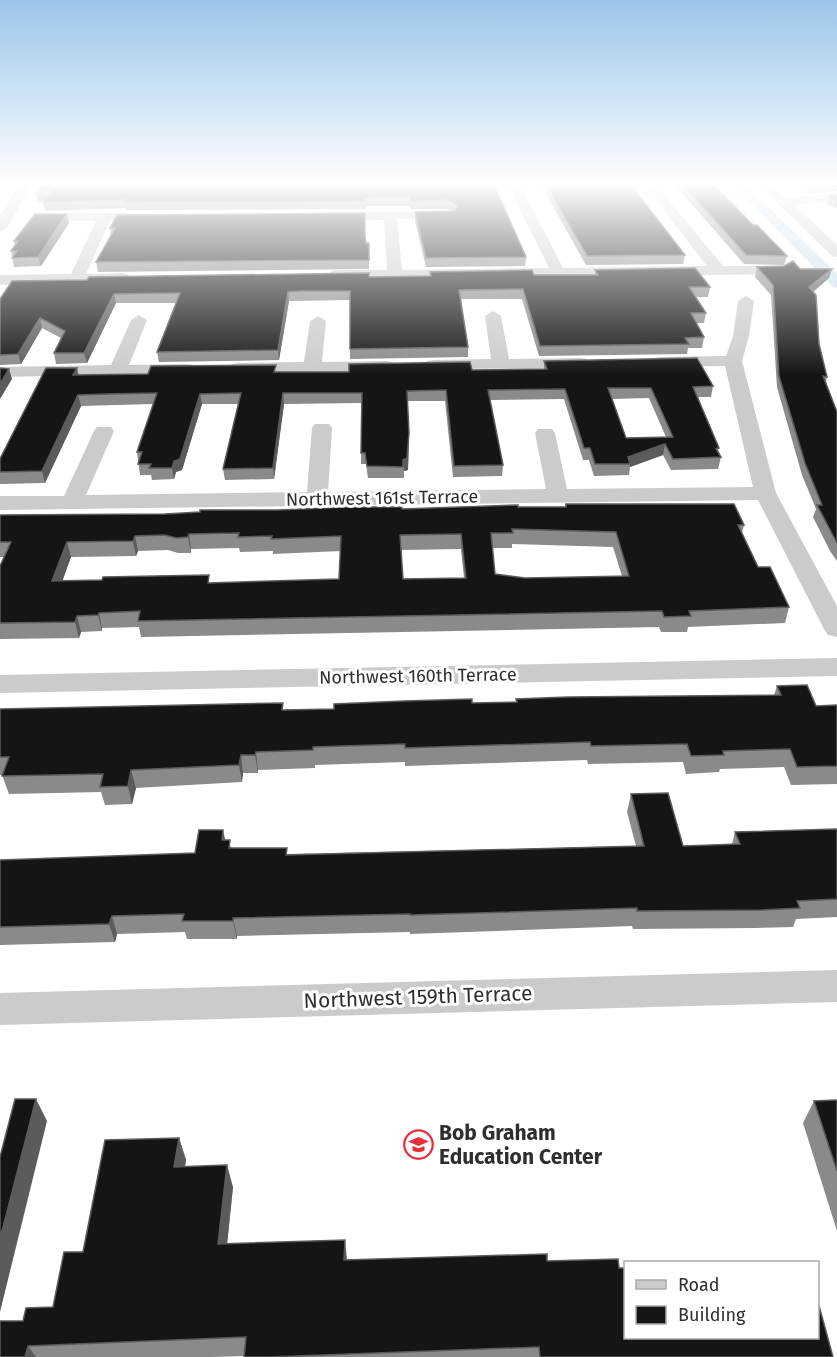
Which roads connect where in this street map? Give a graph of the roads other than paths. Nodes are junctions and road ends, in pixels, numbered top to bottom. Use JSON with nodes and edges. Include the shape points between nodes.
{"nodes":[{"id":1,"x":91,"y":248,"type":"edge"},
{"id":2,"x":393,"y":248,"type":"edge"},
{"id":3,"x":546,"y":248,"type":"edge"},
{"id":4,"x":701,"y":248,"type":"edge"},
{"id":5,"x":718,"y":270,"type":"junction"},
{"id":6,"x":782,"y":270,"type":"edge"},
{"id":7,"x":558,"y":272,"type":"junction"},
{"id":8,"x":395,"y":274,"type":"junction"},
{"id":9,"x":313,"y":275,"type":"edge"},
{"id":10,"x":77,"y":278,"type":"junction"},
{"id":11,"x":136,"y":278,"type":"edge"},
{"id":12,"x":0,"y":280,"type":"edge"},
{"id":13,"x":746,"y":301,"type":"dead end"},
{"id":14,"x":493,"y":316,"type":"dead end"},
{"id":15,"x":139,"y":320,"type":"dead end"},
{"id":16,"x":318,"y":321,"type":"dead end"},
{"id":17,"x":733,"y":361,"type":"junction"},
{"id":18,"x":640,"y":362,"type":"edge"},
{"id":19,"x":594,"y":363,"type":"edge"},
{"id":20,"x":501,"y":364,"type":"junction"},
{"id":21,"x":312,"y":367,"type":"junction"},
{"id":22,"x":118,"y":370,"type":"junction"},
{"id":23,"x":0,"y":372,"type":"edge"},
{"id":24,"x":322,"y":428,"type":"dead end"},
{"id":25,"x":104,"y":431,"type":"dead end"},
{"id":26,"x":545,"y":433,"type":"dead end"},
{"id":27,"x":765,"y":493,"type":"junction"},
{"id":28,"x":558,"y":495,"type":"junction"},
{"id":29,"x":317,"y":498,"type":"junction"},
{"id":30,"x":72,"y":502,"type":"junction"},
{"id":31,"x":0,"y":503,"type":"edge"},
{"id":32,"x":837,"y":629,"type":"edge"},
{"id":33,"x":837,"y":668,"type":"edge"},
{"id":34,"x":0,"y":684,"type":"edge"},
{"id":35,"x":837,"y":986,"type":"edge"},
{"id":36,"x":0,"y":1009,"type":"edge"}],
"edges":[{"from":1,"to":10,"type":"street"},
{"from":2,"to":8,"type":"street"},
{"from":3,"to":7,"type":"street"},
{"from":4,"to":5,"type":"street"},
{"from":5,"to":6,"type":"street"},
{"from":5,"to":7,"type":"street"},
{"from":7,"to":8,"type":"street"},
{"from":8,"to":9,"type":"street"},
{"from":10,"to":11,"type":"street"},
{"from":10,"to":12,"type":"street"},
{"from":13,"to":17,"type":"street"},
{"from":14,"to":20,"type":"street"},
{"from":15,"to":22,"type":"street"},
{"from":16,"to":21,"type":"street"},
{"from":17,"to":18,"type":"street"},
{"from":17,"to":27,"type":"street"},
{"from":19,"to":20,"type":"street"},
{"from":20,"to":21,"type":"street"},
{"from":21,"to":22,"type":"street"},
{"from":22,"to":23,"type":"street"},
{"from":24,"to":29,"type":"street"},
{"from":25,"to":30,"type":"street"},
{"from":26,"to":28,"type":"street"},
{"from":27,"to":28,"type":"street","name":"Northwest 161st Terrace"},
{"from":27,"to":32,"type":"street"},
{"from":28,"to":29,"type":"street","name":"Northwest 161st Terrace"},
{"from":29,"to":30,"type":"street","name":"Northwest 161st Terrace"},
{"from":30,"to":31,"type":"street","name":"Northwest 161st Terrace"},
{"from":33,"to":34,"type":"street","name":"Northwest 160th Terrace"},
{"from":35,"to":36,"type":"street","name":"Northwest 159th Terrace"}]}
